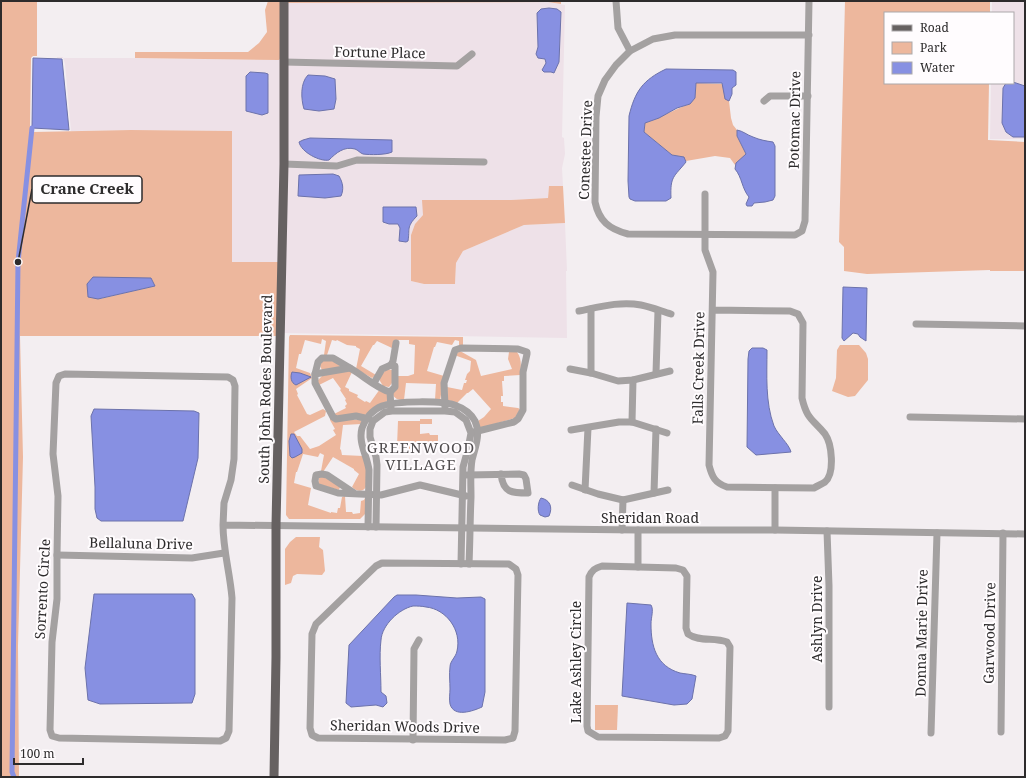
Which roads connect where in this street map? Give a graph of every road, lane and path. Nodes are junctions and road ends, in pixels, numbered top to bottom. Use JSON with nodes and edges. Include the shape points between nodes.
{"nodes":[{"id":1,"x":284,"y":1,"type":"edge"},
{"id":2,"x":616,"y":1,"type":"edge"},
{"id":3,"x":809,"y":1,"type":"edge"},
{"id":4,"x":809,"y":35,"type":"junction"},
{"id":5,"x":630,"y":51,"type":"junction"},
{"id":6,"x":472,"y":54,"type":"dead end"},
{"id":7,"x":284,"y":62,"type":"junction"},
{"id":8,"x":808,"y":96,"type":"junction"},
{"id":9,"x":764,"y":101,"type":"dead end"},
{"id":10,"x":484,"y":162,"type":"dead end"},
{"id":11,"x":284,"y":164,"type":"junction"},
{"id":12,"x":705,"y":194,"type":"dead end"},
{"id":13,"x":705,"y":234,"type":"junction"},
{"id":14,"x":795,"y":235,"type":"joint"},
{"id":15,"x":591,"y":309,"type":"junction"},
{"id":16,"x":658,"y":310,"type":"junction"},
{"id":17,"x":713,"y":310,"type":"junction"},
{"id":18,"x":579,"y":311,"type":"dead end"},
{"id":19,"x":671,"y":314,"type":"dead end"},
{"id":20,"x":916,"y":324,"type":"dead end"},
{"id":21,"x":1025,"y":326,"type":"edge"},
{"id":22,"x":396,"y":343,"type":"dead end"},
{"id":23,"x":391,"y":364,"type":"junction"},
{"id":24,"x":350,"y":368,"type":"junction"},
{"id":25,"x":570,"y":369,"type":"dead end"},
{"id":26,"x":670,"y":371,"type":"dead end"},
{"id":27,"x":591,"y":373,"type":"junction"},
{"id":28,"x":656,"y":373,"type":"junction"},
{"id":29,"x":315,"y":374,"type":"junction"},
{"id":30,"x":633,"y":380,"type":"junction"},
{"id":31,"x":374,"y":383,"type":"junction"},
{"id":32,"x":390,"y":392,"type":"junction"},
{"id":33,"x":445,"y":403,"type":"junction"},
{"id":34,"x":391,"y":407,"type":"junction"},
{"id":35,"x":445,"y":411,"type":"junction"},
{"id":36,"x":910,"y":417,"type":"dead end"},
{"id":37,"x":1025,"y":419,"type":"edge"},
{"id":38,"x":370,"y":420,"type":"junction"},
{"id":39,"x":632,"y":422,"type":"junction"},
{"id":40,"x":588,"y":428,"type":"junction"},
{"id":41,"x":656,"y":429,"type":"junction"},
{"id":42,"x":571,"y":430,"type":"dead end"},
{"id":43,"x":474,"y":432,"type":"junction"},
{"id":44,"x":667,"y":433,"type":"dead end"},
{"id":45,"x":374,"y":452,"type":"junction"},
{"id":46,"x":365,"y":455,"type":"junction"},
{"id":47,"x":501,"y":474,"type":"dead end"},
{"id":48,"x":463,"y":475,"type":"junction"},
{"id":49,"x":471,"y":475,"type":"junction"},
{"id":50,"x":572,"y":485,"type":"dead end"},
{"id":51,"x":775,"y":488,"type":"junction"},
{"id":52,"x":585,"y":490,"type":"junction"},
{"id":53,"x":668,"y":490,"type":"dead end"},
{"id":54,"x":354,"y":493,"type":"junction"},
{"id":55,"x":654,"y":493,"type":"junction"},
{"id":56,"x":368,"y":494,"type":"junction"},
{"id":57,"x":376,"y":495,"type":"junction"},
{"id":58,"x":463,"y":496,"type":"junction"},
{"id":59,"x":471,"y":496,"type":"junction"},
{"id":60,"x":623,"y":500,"type":"junction"},
{"id":61,"x":223,"y":525,"type":"junction"},
{"id":62,"x":276,"y":525,"type":"junction"},
{"id":63,"x":368,"y":527,"type":"junction"},
{"id":64,"x":376,"y":527,"type":"junction"},
{"id":65,"x":461,"y":528,"type":"junction"},
{"id":66,"x":470,"y":528,"type":"junction"},
{"id":67,"x":622,"y":530,"type":"junction"},
{"id":68,"x":638,"y":530,"type":"junction"},
{"id":69,"x":775,"y":530,"type":"junction"},
{"id":70,"x":827,"y":531,"type":"junction"},
{"id":71,"x":937,"y":533,"type":"junction"},
{"id":72,"x":1003,"y":534,"type":"junction"},
{"id":73,"x":1025,"y":534,"type":"edge"},
{"id":74,"x":224,"y":553,"type":"junction"},
{"id":75,"x":58,"y":555,"type":"junction"},
{"id":76,"x":461,"y":564,"type":"junction"},
{"id":77,"x":469,"y":564,"type":"junction"},
{"id":78,"x":638,"y":567,"type":"junction"},
{"id":79,"x":419,"y":640,"type":"dead end"},
{"id":80,"x":829,"y":707,"type":"dead end"},
{"id":81,"x":1001,"y":732,"type":"dead end"},
{"id":82,"x":931,"y":733,"type":"dead end"},
{"id":83,"x":413,"y":740,"type":"junction"},
{"id":84,"x":274,"y":777,"type":"edge"}],
"edges":[{"from":1,"to":7,"type":"main road","name":"South John Rodes Boulevard"},
{"from":2,"to":5,"type":"street","via":[[618,28]]},
{"from":3,"to":4,"type":"street","name":"Potomac Drive"},
{"from":4,"to":5,"type":"street","name":"Conestee Drive","via":[[675,35],[653,39]]},
{"from":4,"to":8,"type":"street","name":"Potomac Drive"},
{"from":5,"to":13,"type":"street","name":"Conestee Drive","via":[[605,80],[598,96],[594,202],[597,212],[607,225],[628,234]]},
{"from":6,"to":7,"type":"street","name":"Fortune Place","via":[[457,66]]},
{"from":7,"to":11,"type":"main road","name":"South John Rodes Boulevard"},
{"from":8,"to":9,"type":"street","via":[[770,96]]},
{"from":8,"to":14,"type":"street","name":"Potomac Drive","via":[[806,221],[802,231]]},
{"from":10,"to":11,"type":"street","via":[[357,160],[337,166]]},
{"from":11,"to":62,"type":"main road","name":"South John Rodes Boulevard"},
{"from":12,"to":13,"type":"street","name":"Falls Creek Drive"},
{"from":13,"to":14,"type":"street","name":"Conestee Drive"},
{"from":13,"to":17,"type":"street","name":"Falls Creek Drive","via":[[705,250],[713,272]]},
{"from":15,"to":16,"type":"street","via":[[629,304]]},
{"from":15,"to":18,"type":"street"},
{"from":15,"to":27,"type":"street"},
{"from":16,"to":19,"type":"street"},
{"from":16,"to":28,"type":"street"},
{"from":17,"to":51,"type":"street","name":"Falls Creek Drive","via":[[709,465],[712,477],[727,487]]},
{"from":17,"to":51,"type":"street","name":"Falls Creek Drive","via":[[790,311],[798,314],[803,323],[804,410],[826,435],[831,447],[831,472],[826,481],[814,488]]},
{"from":20,"to":21,"type":"street"},
{"from":22,"to":23,"type":"street"},
{"from":23,"to":31,"type":"street","via":[[382,369]]},
{"from":23,"to":32,"type":"street","via":[[394,366],[396,378],[395,387]]},
{"from":24,"to":29,"type":"street"},
{"from":24,"to":29,"type":"street","via":[[333,358],[322,358],[318,362]]},
{"from":24,"to":31,"type":"street"},
{"from":25,"to":27,"type":"street"},
{"from":26,"to":28,"type":"street"},
{"from":27,"to":30,"type":"street","via":[[618,381]]},
{"from":28,"to":30,"type":"street"},
{"from":29,"to":38,"type":"street","via":[[315,384],[333,417],[336,419],[356,416]]},
{"from":30,"to":39,"type":"street"},
{"from":31,"to":32,"type":"street","via":[[382,390]]},
{"from":32,"to":34,"type":"street"},
{"from":33,"to":34,"type":"street"},
{"from":33,"to":35,"type":"street"},
{"from":33,"to":43,"type":"street","via":[[466,410],[475,421]]},
{"from":33,"to":43,"type":"street","via":[[444,383],[455,350],[518,349],[527,352],[523,372],[521,415],[514,422]]},
{"from":34,"to":35,"type":"street"},
{"from":34,"to":38,"type":"street"},
{"from":35,"to":43,"type":"street","via":[[455,412],[466,420]]},
{"from":36,"to":37,"type":"street"},
{"from":38,"to":45,"type":"street","via":[[370,438]]},
{"from":38,"to":46,"type":"street","via":[[362,427],[361,442]]},
{"from":39,"to":40,"type":"street"},
{"from":39,"to":41,"type":"street"},
{"from":40,"to":42,"type":"street"},
{"from":40,"to":52,"type":"street"},
{"from":41,"to":44,"type":"street"},
{"from":41,"to":55,"type":"street"},
{"from":43,"to":48,"type":"street","via":[[463,466]]},
{"from":43,"to":49,"type":"street","via":[[477,442]]},
{"from":45,"to":46,"type":"street"},
{"from":45,"to":57,"type":"street","via":[[377,466]]},
{"from":46,"to":56,"type":"street","via":[[369,470]]},
{"from":47,"to":49,"type":"street"},
{"from":48,"to":49,"type":"street"},
{"from":48,"to":58,"type":"street"},
{"from":49,"to":59,"type":"street"},
{"from":50,"to":52,"type":"street"},
{"from":51,"to":69,"type":"street"},
{"from":52,"to":60,"type":"street"},
{"from":53,"to":55,"type":"street"},
{"from":54,"to":54,"type":"street","via":[[338,493],[318,488],[315,484],[316,475],[327,475]]},
{"from":54,"to":56,"type":"street"},
{"from":55,"to":60,"type":"street"},
{"from":56,"to":57,"type":"street"},
{"from":56,"to":63,"type":"street"},
{"from":57,"to":58,"type":"street","via":[[420,485]]},
{"from":57,"to":64,"type":"street"},
{"from":58,"to":59,"type":"street"},
{"from":58,"to":65,"type":"street"},
{"from":59,"to":66,"type":"street"},
{"from":60,"to":67,"type":"street"},
{"from":61,"to":62,"type":"street"},
{"from":61,"to":74,"type":"street","name":"Sorrento Circle"},
{"from":61,"to":75,"type":"street","name":"Sorrento Circle","via":[[224,503],[234,459],[233,380],[228,377],[65,374],[59,376],[56,383],[53,454],[58,496]]},
{"from":62,"to":63,"type":"street","name":"Sheridan Road"},
{"from":62,"to":84,"type":"main road","name":"South John Rodes Boulevard"},
{"from":63,"to":64,"type":"street","name":"Sheridan Road"},
{"from":64,"to":65,"type":"street","name":"Sheridan Road"},
{"from":65,"to":66,"type":"street","name":"Sheridan Road"},
{"from":65,"to":76,"type":"street"},
{"from":66,"to":67,"type":"street","name":"Sheridan Road"},
{"from":66,"to":77,"type":"street"},
{"from":67,"to":68,"type":"street","name":"Sheridan Road"},
{"from":68,"to":69,"type":"street","name":"Sheridan Road"},
{"from":68,"to":78,"type":"street"},
{"from":69,"to":70,"type":"street","name":"Sheridan Road"},
{"from":70,"to":71,"type":"street","name":"Sheridan Road"},
{"from":70,"to":80,"type":"street","name":"Ashlyn Drive"},
{"from":71,"to":72,"type":"street","name":"Sheridan Road"},
{"from":71,"to":82,"type":"street","name":"Donna Marie Drive"},
{"from":72,"to":73,"type":"street","name":"Sheridan Road"},
{"from":72,"to":81,"type":"street","name":"Garwood Drive"},
{"from":74,"to":75,"type":"street","name":"Bellaluna Drive","via":[[192,558]]},
{"from":74,"to":75,"type":"street","name":"Sorrento Circle","via":[[232,598],[229,731],[226,738],[220,741],[52,736],[52,642],[57,599]]},
{"from":76,"to":77,"type":"street","name":"Sheridan Woods Drive"},
{"from":76,"to":83,"type":"street","name":"Sheridan Woods Drive","via":[[382,563],[316,624],[312,634],[312,735],[318,738]]},
{"from":77,"to":83,"type":"street","name":"Sheridan Woods Drive","via":[[509,564],[516,569],[518,575],[513,738]]},
{"from":78,"to":78,"type":"street","name":"Lake Ashley Circle","via":[[602,566],[588,576],[588,731],[598,737],[725,736],[728,731],[730,663],[730,648],[727,642],[720,639],[694,639],[688,634],[687,576],[682,570]]},
{"from":79,"to":83,"type":"street","via":[[414,649]]}]}
